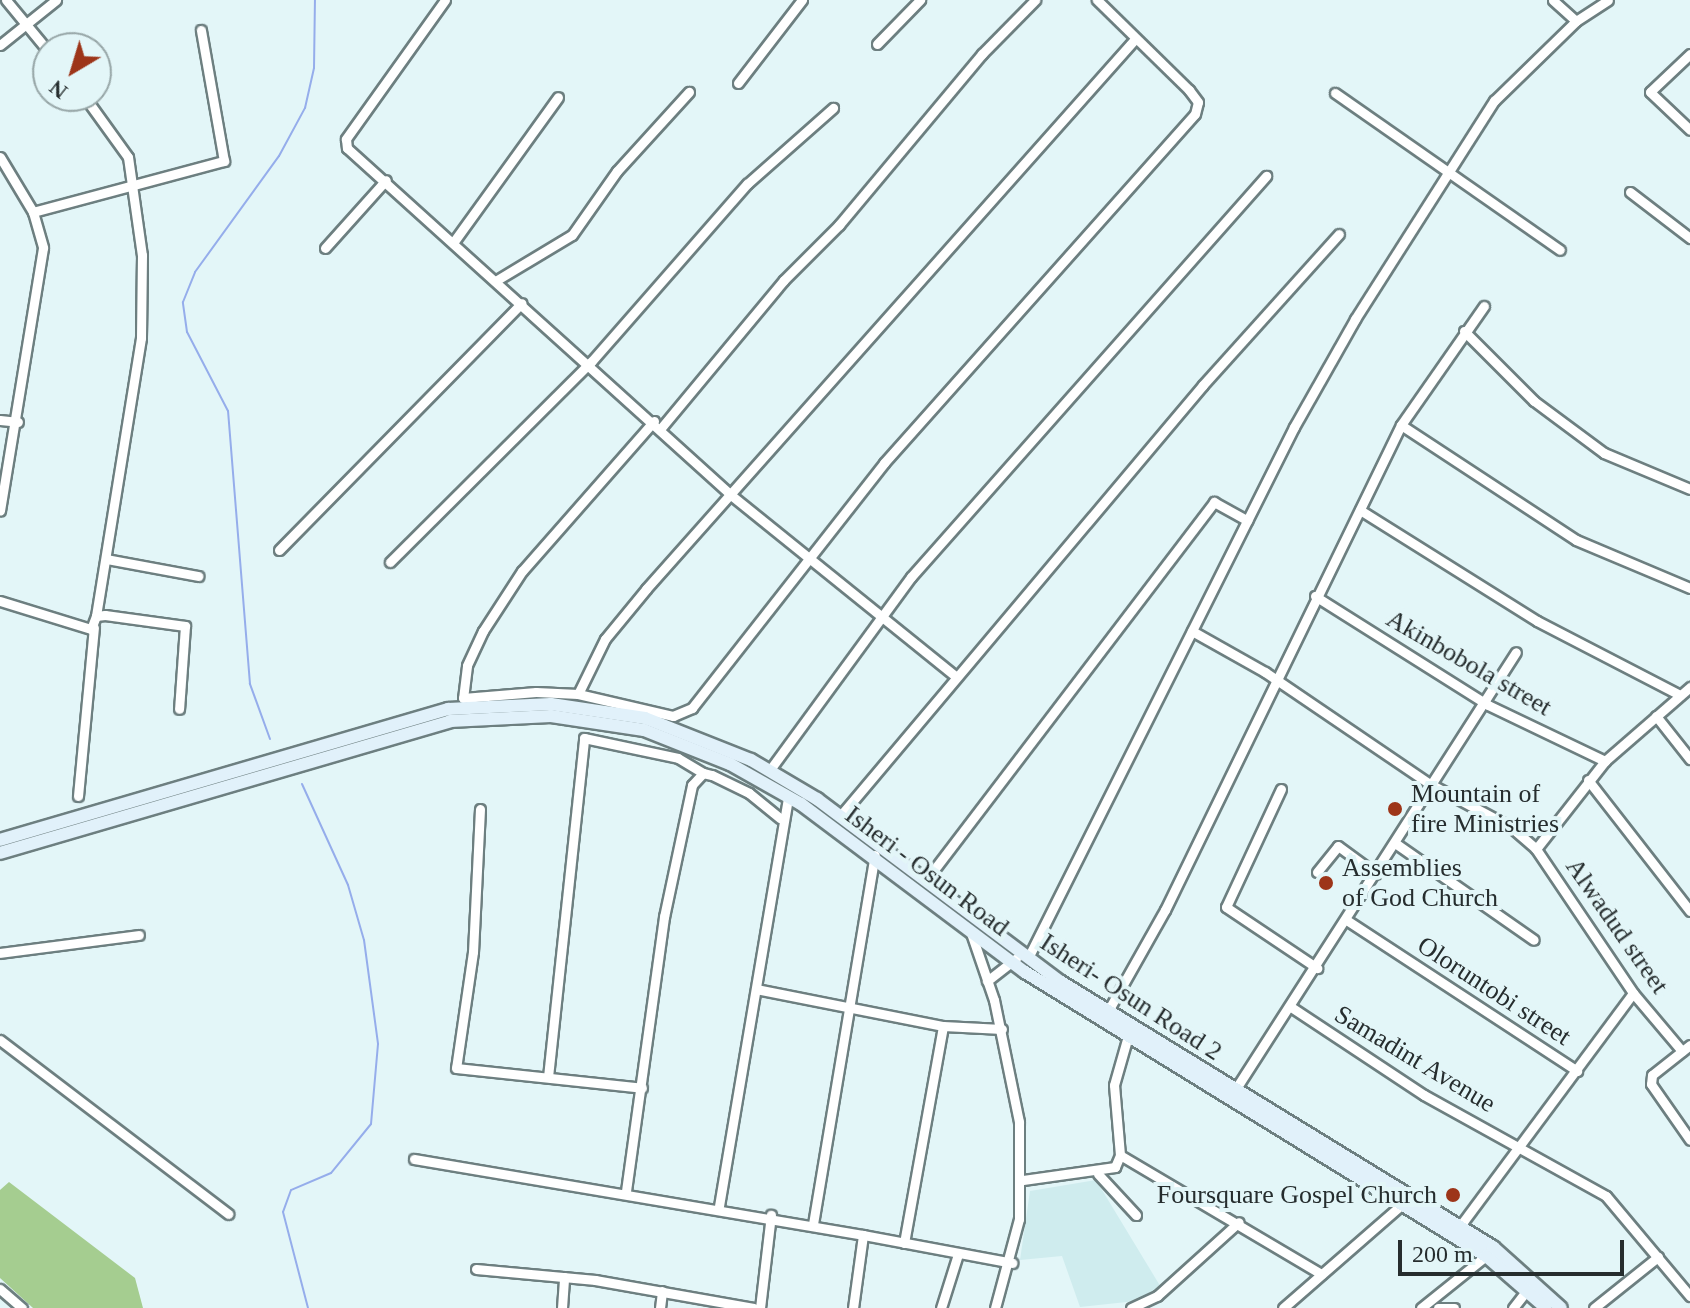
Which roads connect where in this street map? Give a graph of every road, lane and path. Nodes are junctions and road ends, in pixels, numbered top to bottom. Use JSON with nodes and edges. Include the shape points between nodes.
{"nodes":[{"id":1,"x":6,"y":0,"type":"edge"},
{"id":2,"x":56,"y":0,"type":"edge"},
{"id":3,"x":445,"y":0,"type":"edge"},
{"id":4,"x":920,"y":0,"type":"edge"},
{"id":5,"x":1035,"y":0,"type":"edge"},
{"id":6,"x":1097,"y":0,"type":"edge"},
{"id":7,"x":1553,"y":0,"type":"edge"},
{"id":8,"x":1608,"y":0,"type":"edge"},
{"id":9,"x":799,"y":1,"type":"edge"},
{"id":10,"x":1576,"y":21,"type":"junction"},
{"id":11,"x":27,"y":24,"type":"junction"},
{"id":12,"x":201,"y":30,"type":"dead end"},
{"id":13,"x":33,"y":32,"type":"edge"},
{"id":14,"x":1135,"y":39,"type":"junction"},
{"id":15,"x":877,"y":44,"type":"dead end"},
{"id":16,"x":0,"y":45,"type":"edge"},
{"id":17,"x":1690,"y":54,"type":"edge"},
{"id":18,"x":738,"y":83,"type":"dead end"},
{"id":19,"x":689,"y":92,"type":"dead end"},
{"id":20,"x":1335,"y":93,"type":"dead end"},
{"id":21,"x":558,"y":97,"type":"dead end"},
{"id":22,"x":833,"y":108,"type":"dead end"},
{"id":23,"x":96,"y":112,"type":"edge"},
{"id":24,"x":1690,"y":130,"type":"edge"},
{"id":25,"x":0,"y":157,"type":"edge"},
{"id":26,"x":1453,"y":171,"type":"junction"},
{"id":27,"x":1266,"y":176,"type":"dead end"},
{"id":28,"x":386,"y":180,"type":"junction"},
{"id":29,"x":133,"y":188,"type":"junction"},
{"id":30,"x":1630,"y":192,"type":"dead end"},
{"id":31,"x":33,"y":212,"type":"junction"},
{"id":32,"x":1339,"y":234,"type":"dead end"},
{"id":33,"x":1690,"y":238,"type":"edge"},
{"id":34,"x":455,"y":240,"type":"junction"},
{"id":35,"x":325,"y":248,"type":"dead end"},
{"id":36,"x":1560,"y":250,"type":"dead end"},
{"id":37,"x":497,"y":280,"type":"junction"},
{"id":38,"x":522,"y":303,"type":"junction"},
{"id":39,"x":1484,"y":306,"type":"dead end"},
{"id":40,"x":1464,"y":331,"type":"junction"},
{"id":41,"x":591,"y":362,"type":"junction"},
{"id":42,"x":0,"y":420,"type":"edge"},
{"id":43,"x":18,"y":422,"type":"junction"},
{"id":44,"x":658,"y":425,"type":"junction"},
{"id":45,"x":1401,"y":425,"type":"junction"},
{"id":46,"x":1690,"y":489,"type":"edge"},
{"id":47,"x":731,"y":495,"type":"junction"},
{"id":48,"x":0,"y":510,"type":"edge"},
{"id":49,"x":1360,"y":510,"type":"junction"},
{"id":50,"x":1247,"y":520,"type":"junction"},
{"id":51,"x":279,"y":550,"type":"dead end"},
{"id":52,"x":806,"y":557,"type":"junction"},
{"id":53,"x":106,"y":559,"type":"junction"},
{"id":54,"x":390,"y":562,"type":"dead end"},
{"id":55,"x":198,"y":576,"type":"dead end"},
{"id":56,"x":1690,"y":588,"type":"edge"},
{"id":57,"x":1315,"y":596,"type":"junction"},
{"id":58,"x":0,"y":601,"type":"edge"},
{"id":59,"x":96,"y":616,"type":"junction"},
{"id":60,"x":880,"y":619,"type":"junction"},
{"id":61,"x":94,"y":628,"type":"junction"},
{"id":62,"x":1192,"y":631,"type":"junction"},
{"id":63,"x":1516,"y":652,"type":"dead end"},
{"id":64,"x":955,"y":676,"type":"junction"},
{"id":65,"x":1274,"y":682,"type":"junction"},
{"id":66,"x":1690,"y":687,"type":"edge"},
{"id":67,"x":578,"y":694,"type":"junction"},
{"id":68,"x":1680,"y":695,"type":"junction"},
{"id":69,"x":1488,"y":705,"type":"junction"},
{"id":70,"x":179,"y":709,"type":"dead end"},
{"id":71,"x":1656,"y":716,"type":"junction"},
{"id":72,"x":1690,"y":759,"type":"edge"},
{"id":73,"x":1605,"y":761,"type":"junction"},
{"id":74,"x":769,"y":771,"type":"junction"},
{"id":75,"x":703,"y":773,"type":"junction"},
{"id":76,"x":1588,"y":780,"type":"junction"},
{"id":77,"x":1430,"y":784,"type":"junction"},
{"id":78,"x":1281,"y":789,"type":"dead end"},
{"id":79,"x":78,"y":796,"type":"dead end"},
{"id":80,"x":788,"y":796,"type":"junction"},
{"id":81,"x":480,"y":809,"type":"dead end"},
{"id":82,"x":841,"y":815,"type":"junction"},
{"id":83,"x":780,"y":818,"type":"junction"},
{"id":84,"x":0,"y":840,"type":"edge"},
{"id":85,"x":1395,"y":843,"type":"junction"},
{"id":86,"x":1536,"y":849,"type":"junction"},
{"id":87,"x":0,"y":853,"type":"edge"},
{"id":88,"x":875,"y":855,"type":"junction"},
{"id":89,"x":1317,"y":872,"type":"dead end"},
{"id":90,"x":1376,"y":874,"type":"junction"},
{"id":91,"x":927,"y":879,"type":"junction"},
{"id":92,"x":1690,"y":911,"type":"edge"},
{"id":93,"x":1348,"y":921,"type":"junction"},
{"id":94,"x":973,"y":926,"type":"junction"},
{"id":95,"x":139,"y":935,"type":"dead end"},
{"id":96,"x":1534,"y":940,"type":"dead end"},
{"id":97,"x":0,"y":953,"type":"edge"},
{"id":98,"x":1020,"y":958,"type":"junction"},
{"id":99,"x":1317,"y":968,"type":"junction"},
{"id":100,"x":987,"y":981,"type":"junction"},
{"id":101,"x":756,"y":989,"type":"junction"},
{"id":102,"x":1633,"y":993,"type":"junction"},
{"id":103,"x":1291,"y":1007,"type":"junction"},
{"id":104,"x":848,"y":1011,"type":"junction"},
{"id":105,"x":1108,"y":1011,"type":"junction"},
{"id":106,"x":943,"y":1026,"type":"junction"},
{"id":107,"x":1002,"y":1029,"type":"junction"},
{"id":108,"x":1128,"y":1036,"type":"junction"},
{"id":109,"x":0,"y":1040,"type":"edge"},
{"id":110,"x":1686,"y":1048,"type":"edge"},
{"id":111,"x":1577,"y":1071,"type":"junction"},
{"id":112,"x":548,"y":1077,"type":"junction"},
{"id":113,"x":642,"y":1088,"type":"junction"},
{"id":114,"x":1235,"y":1090,"type":"junction"},
{"id":115,"x":1690,"y":1140,"type":"edge"},
{"id":116,"x":1519,"y":1146,"type":"junction"},
{"id":117,"x":1120,"y":1155,"type":"junction"},
{"id":118,"x":414,"y":1159,"type":"dead end"},
{"id":119,"x":1098,"y":1174,"type":"junction"},
{"id":120,"x":1023,"y":1180,"type":"junction"},
{"id":121,"x":626,"y":1191,"type":"junction"},
{"id":122,"x":1401,"y":1205,"type":"junction"},
{"id":123,"x":719,"y":1206,"type":"junction"},
{"id":124,"x":228,"y":1214,"type":"dead end"},
{"id":125,"x":771,"y":1215,"type":"junction"},
{"id":126,"x":1136,"y":1215,"type":"dead end"},
{"id":127,"x":1239,"y":1222,"type":"junction"},
{"id":128,"x":813,"y":1224,"type":"junction"},
{"id":129,"x":1460,"y":1226,"type":"junction"},
{"id":130,"x":863,"y":1235,"type":"junction"},
{"id":131,"x":904,"y":1243,"type":"junction"},
{"id":132,"x":958,"y":1254,"type":"junction"},
{"id":133,"x":1486,"y":1256,"type":"junction"},
{"id":134,"x":1658,"y":1257,"type":"junction"},
{"id":135,"x":1012,"y":1263,"type":"junction"},
{"id":136,"x":476,"y":1269,"type":"dead end"},
{"id":137,"x":1321,"y":1274,"type":"junction"},
{"id":138,"x":564,"y":1277,"type":"junction"},
{"id":139,"x":0,"y":1289,"type":"edge"},
{"id":140,"x":1528,"y":1289,"type":"junction"},
{"id":141,"x":662,"y":1291,"type":"junction"},
{"id":142,"x":1690,"y":1296,"type":"edge"},
{"id":143,"x":22,"y":1308,"type":"edge"},
{"id":144,"x":562,"y":1308,"type":"edge"},
{"id":145,"x":660,"y":1308,"type":"edge"},
{"id":146,"x":757,"y":1308,"type":"edge"},
{"id":147,"x":853,"y":1308,"type":"edge"},
{"id":148,"x":941,"y":1308,"type":"edge"},
{"id":149,"x":995,"y":1308,"type":"edge"},
{"id":150,"x":1131,"y":1308,"type":"edge"},
{"id":151,"x":1283,"y":1308,"type":"edge"},
{"id":152,"x":1421,"y":1308,"type":"edge"},
{"id":153,"x":1438,"y":1308,"type":"edge"},
{"id":154,"x":1454,"y":1308,"type":"edge"},
{"id":155,"x":1513,"y":1308,"type":"edge"},
{"id":156,"x":1546,"y":1308,"type":"edge"},
{"id":157,"x":1561,"y":1308,"type":"edge"},
{"id":158,"x":1594,"y":1308,"type":"edge"}],
"edges":[{"from":1,"to":11,"type":"street"},
{"from":2,"to":11,"type":"street"},
{"from":3,"to":28,"type":"street","via":[[346,139],[347,148]]},
{"from":4,"to":15,"type":"street"},
{"from":5,"to":44,"type":"street"},
{"from":6,"to":14,"type":"street"},
{"from":7,"to":10,"type":"street"},
{"from":8,"to":10,"type":"street"},
{"from":9,"to":18,"type":"street"},
{"from":10,"to":26,"type":"street","via":[[1494,101]]},
{"from":11,"to":13,"type":"street"},
{"from":11,"to":16,"type":"street"},
{"from":12,"to":29,"type":"street","via":[[224,161]]},
{"from":14,"to":47,"type":"street"},
{"from":14,"to":52,"type":"street","via":[[1189,90],[1198,102],[1195,114]]},
{"from":17,"to":24,"type":"street","via":[[1650,92]]},
{"from":19,"to":37,"type":"street","via":[[617,171],[572,235]]},
{"from":20,"to":26,"type":"street"},
{"from":21,"to":34,"type":"street"},
{"from":22,"to":41,"type":"street","via":[[747,184]]},
{"from":23,"to":29,"type":"street","via":[[121,144]]},
{"from":25,"to":31,"type":"street"},
{"from":26,"to":36,"type":"street"},
{"from":26,"to":50,"type":"street","via":[[1355,319]]},
{"from":27,"to":60,"type":"street","via":[[1034,435]]},
{"from":28,"to":34,"type":"street"},
{"from":28,"to":35,"type":"street"},
{"from":29,"to":31,"type":"street"},
{"from":29,"to":53,"type":"street","via":[[142,255],[141,338]]},
{"from":30,"to":33,"type":"street"},
{"from":31,"to":43,"type":"street","via":[[43,248]]},
{"from":32,"to":64,"type":"street"},
{"from":34,"to":37,"type":"street"},
{"from":37,"to":38,"type":"street"},
{"from":38,"to":41,"type":"street"},
{"from":38,"to":51,"type":"street"},
{"from":39,"to":40,"type":"street"},
{"from":40,"to":45,"type":"street"},
{"from":40,"to":46,"type":"street","via":[[1534,401],[1604,453]]},
{"from":41,"to":44,"type":"street"},
{"from":41,"to":54,"type":"street"},
{"from":42,"to":43,"type":"street"},
{"from":43,"to":48,"type":"street"},
{"from":44,"to":47,"type":"street"},
{"from":44,"to":67,"type":"street","via":[[522,571],[483,631],[467,666],[463,698]]},
{"from":45,"to":49,"type":"street"},
{"from":45,"to":56,"type":"street","via":[[1576,540]]},
{"from":47,"to":52,"type":"street"},
{"from":47,"to":67,"type":"street","via":[[605,639]]},
{"from":49,"to":57,"type":"street"},
{"from":49,"to":68,"type":"street","via":[[1537,621]]},
{"from":50,"to":62,"type":"street"},
{"from":50,"to":91,"type":"street","via":[[1214,502]]},
{"from":52,"to":60,"type":"street"},
{"from":52,"to":67,"type":"street","via":[[683,716]]},
{"from":53,"to":55,"type":"street"},
{"from":53,"to":59,"type":"street"},
{"from":57,"to":65,"type":"street"},
{"from":57,"to":69,"type":"street","name":"Akinbobola street"},
{"from":58,"to":61,"type":"street"},
{"from":59,"to":61,"type":"street"},
{"from":59,"to":70,"type":"street","via":[[185,626]]},
{"from":60,"to":64,"type":"street"},
{"from":60,"to":74,"type":"street"},
{"from":61,"to":79,"type":"street"},
{"from":62,"to":65,"type":"street","name":"Alwadud street"},
{"from":62,"to":98,"type":"street"},
{"from":63,"to":69,"type":"street"},
{"from":64,"to":82,"type":"street"},
{"from":65,"to":77,"type":"street","name":"Alwadud street"},
{"from":65,"to":105,"type":"street","via":[[1165,910]]},
{"from":66,"to":68,"type":"street"},
{"from":68,"to":71,"type":"street"},
{"from":69,"to":73,"type":"street","name":"Akinbobola street"},
{"from":69,"to":77,"type":"street"},
{"from":71,"to":72,"type":"street"},
{"from":71,"to":73,"type":"street"},
{"from":73,"to":76,"type":"street"},
{"from":74,"to":82,"type":"main road","name":"Isheri- Osun Road 2"},
{"from":74,"to":84,"type":"main road","name":"Isheri- Osun Road 2","via":[[675,727],[564,705],[448,709]]},
{"from":75,"to":83,"type":"street","via":[[736,785]]},
{"from":75,"to":112,"type":"street","via":[[678,758],[584,738]]},
{"from":75,"to":113,"type":"street","via":[[692,785],[681,824]]},
{"from":76,"to":86,"type":"street"},
{"from":76,"to":92,"type":"street"},
{"from":77,"to":85,"type":"street"},
{"from":77,"to":86,"type":"street","name":"Alwadud street","via":[[1511,827]]},
{"from":78,"to":99,"type":"street","via":[[1226,907]]},
{"from":80,"to":83,"type":"street"},
{"from":80,"to":87,"type":"main road","name":"Isheri - Osun Road","via":[[676,742],[600,720],[450,721]]},
{"from":80,"to":88,"type":"main road","name":"Isheri - Osun Road"},
{"from":81,"to":112,"type":"street","via":[[473,952],[455,1066]]},
{"from":82,"to":91,"type":"main road","name":"Isheri- Osun Road 2"},
{"from":83,"to":101,"type":"street"},
{"from":85,"to":90,"type":"street"},
{"from":85,"to":96,"type":"street"},
{"from":86,"to":102,"type":"street","name":"Alwadud street"},
{"from":88,"to":94,"type":"main road","name":"Isheri - Osun Road"},
{"from":88,"to":104,"type":"street"},
{"from":89,"to":90,"type":"street","via":[[1338,846]]},
{"from":90,"to":93,"type":"street"},
{"from":91,"to":94,"type":"main road","name":"Isheri- Osun Road 2"},
{"from":93,"to":99,"type":"street"},
{"from":93,"to":111,"type":"street","name":"Oloruntobi street"},
{"from":94,"to":98,"type":"main road","name":"Isheri- Osun Road 2"},
{"from":94,"to":100,"type":"street"},
{"from":95,"to":97,"type":"street"},
{"from":98,"to":100,"type":"street"},
{"from":98,"to":105,"type":"main road","name":"Isheri- Osun Road 2"},
{"from":98,"to":108,"type":"main road","name":"Isheri - Osun Road"},
{"from":99,"to":103,"type":"street"},
{"from":100,"to":107,"type":"street"},
{"from":101,"to":104,"type":"street"},
{"from":101,"to":123,"type":"street"},
{"from":102,"to":110,"type":"street","name":"Alwadud street"},
{"from":102,"to":111,"type":"street"},
{"from":103,"to":114,"type":"street"},
{"from":103,"to":116,"type":"street","name":"Samadint Avenue","via":[[1424,1095]]},
{"from":104,"to":106,"type":"street"},
{"from":104,"to":128,"type":"street"},
{"from":105,"to":114,"type":"main road","name":"Isheri- Osun Road 2"},
{"from":106,"to":107,"type":"street"},
{"from":106,"to":131,"type":"street"},
{"from":107,"to":120,"type":"street"},
{"from":108,"to":117,"type":"street","via":[[1114,1085]]},
{"from":108,"to":122,"type":"main road","name":"Isheri - Osun Road"},
{"from":109,"to":124,"type":"street"},
{"from":110,"to":115,"type":"street","via":[[1652,1075],[1651,1084]]},
{"from":111,"to":116,"type":"street"},
{"from":112,"to":113,"type":"street"},
{"from":113,"to":121,"type":"street"},
{"from":114,"to":129,"type":"main road","name":"Isheri- Osun Road 2"},
{"from":116,"to":129,"type":"street"},
{"from":116,"to":134,"type":"street","name":"Samadint Avenue","via":[[1606,1196]]},
{"from":117,"to":119,"type":"street","via":[[1115,1167]]},
{"from":117,"to":127,"type":"street"},
{"from":118,"to":121,"type":"street"},
{"from":119,"to":120,"type":"street"},
{"from":119,"to":126,"type":"street"},
{"from":120,"to":135,"type":"street"},
{"from":121,"to":123,"type":"street"},
{"from":122,"to":133,"type":"main road","name":"Isheri - Osun Road"},
{"from":122,"to":137,"type":"street"},
{"from":123,"to":125,"type":"street"},
{"from":125,"to":128,"type":"street"},
{"from":125,"to":146,"type":"street"},
{"from":127,"to":137,"type":"street"},
{"from":127,"to":150,"type":"street","via":[[1157,1296]]},
{"from":128,"to":130,"type":"street"},
{"from":129,"to":157,"type":"main road","name":"Isheri- Osun Road 2","via":[[1515,1264]]},
{"from":130,"to":131,"type":"street"},
{"from":130,"to":147,"type":"street"},
{"from":131,"to":132,"type":"street"},
{"from":132,"to":135,"type":"street"},
{"from":132,"to":148,"type":"street"},
{"from":133,"to":140,"type":"main road","name":"Isheri - Osun Road"},
{"from":133,"to":152,"type":"street"},
{"from":134,"to":142,"type":"street","name":"Samadint Avenue"},
{"from":134,"to":158,"type":"street"},
{"from":135,"to":149,"type":"street"},
{"from":136,"to":138,"type":"street"},
{"from":137,"to":151,"type":"street"},
{"from":138,"to":141,"type":"street"},
{"from":138,"to":144,"type":"street"},
{"from":139,"to":143,"type":"street"},
{"from":140,"to":155,"type":"street"},
{"from":140,"to":156,"type":"main road","name":"Isheri - Osun Road"},
{"from":141,"to":145,"type":"street"},
{"from":141,"to":146,"type":"street"},
{"from":153,"to":154,"type":"street"}]}
